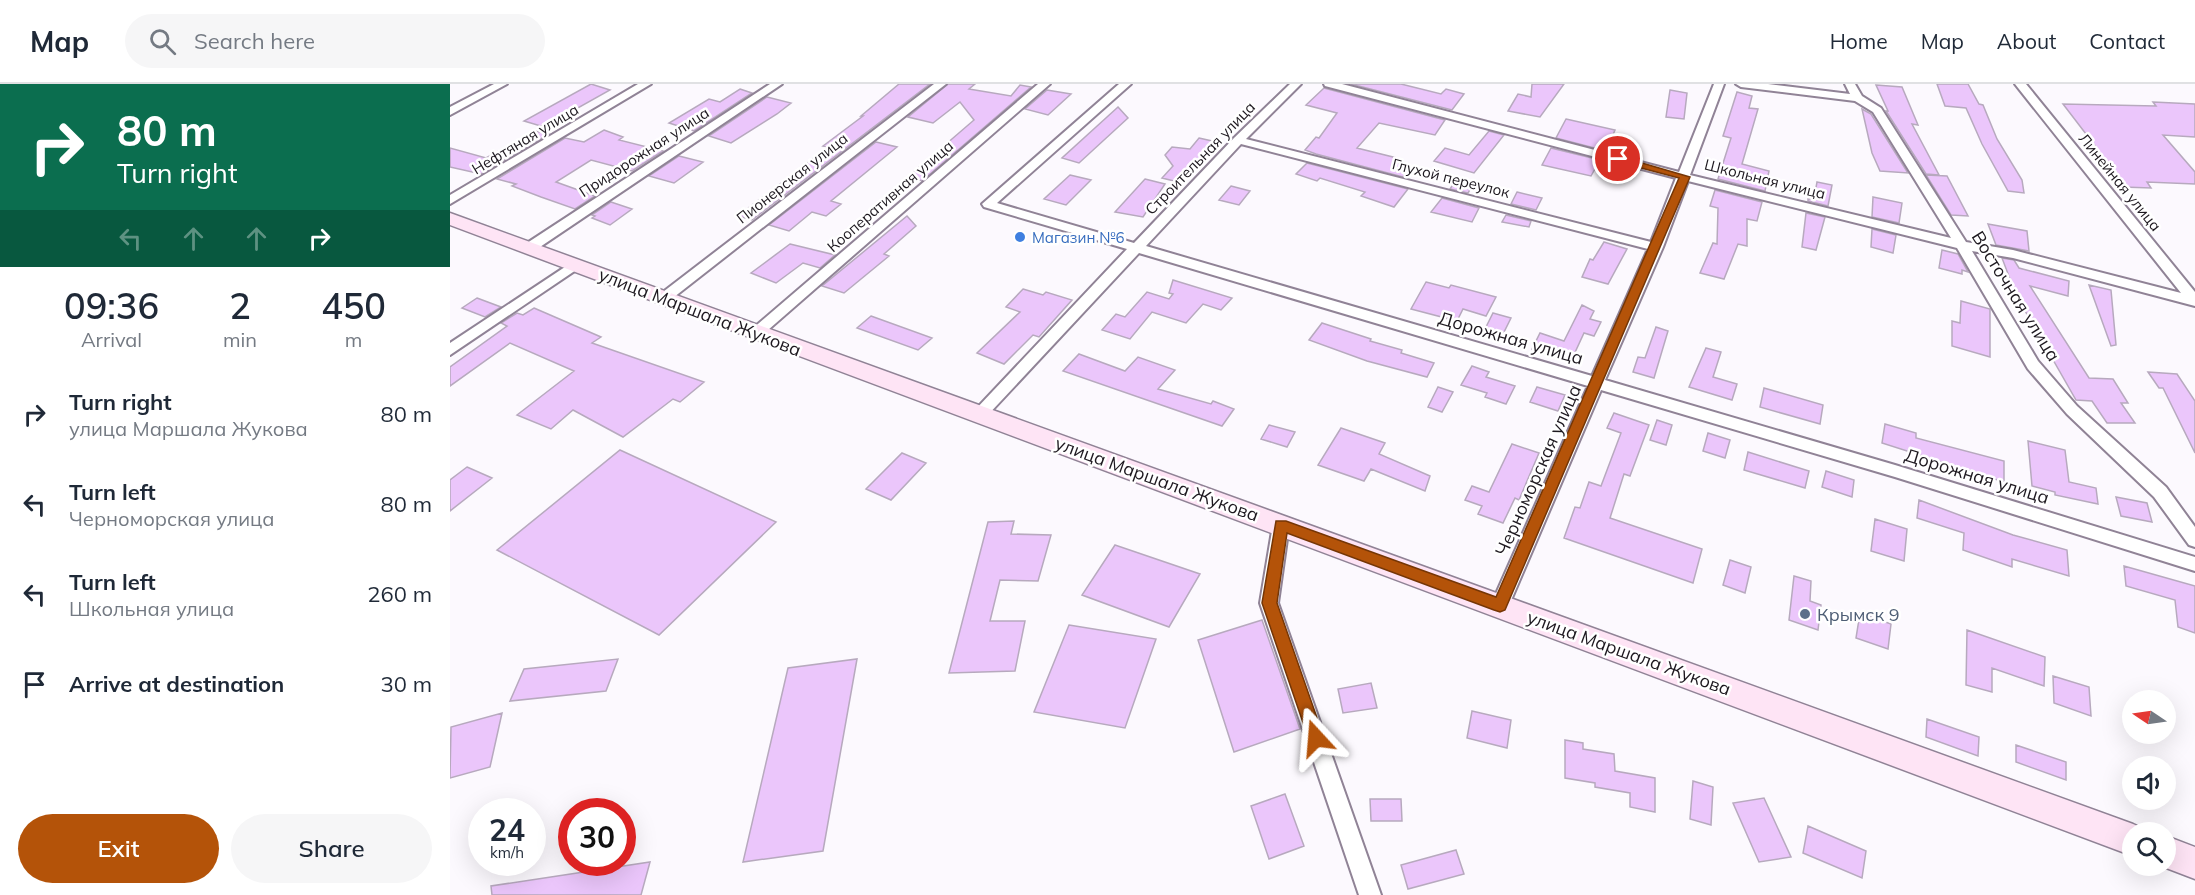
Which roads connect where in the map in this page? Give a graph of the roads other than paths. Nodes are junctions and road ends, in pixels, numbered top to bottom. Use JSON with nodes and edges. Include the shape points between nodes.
{"nodes":[{"id":1,"x":502,"y":84,"type":"edge"},
{"id":2,"x":646,"y":84,"type":"edge"},
{"id":3,"x":777,"y":84,"type":"edge"},
{"id":4,"x":941,"y":84,"type":"edge"},
{"id":5,"x":1045,"y":84,"type":"edge"},
{"id":6,"x":1126,"y":84,"type":"edge"},
{"id":7,"x":1296,"y":84,"type":"edge"},
{"id":8,"x":1329,"y":84,"type":"edge"},
{"id":9,"x":1719,"y":84,"type":"edge"},
{"id":10,"x":1741,"y":84,"type":"edge"},
{"id":11,"x":1850,"y":84,"type":"edge"},
{"id":12,"x":2020,"y":84,"type":"edge"},
{"id":13,"x":1858,"y":98,"type":"junction"},
{"id":14,"x":450,"y":112,"type":"edge"},
{"id":15,"x":1238,"y":140,"type":"junction"},
{"id":16,"x":1685,"y":177,"type":"junction"},
{"id":17,"x":450,"y":201,"type":"edge"},
{"id":18,"x":450,"y":219,"type":"edge"},
{"id":19,"x":1962,"y":245,"type":"junction"},
{"id":20,"x":1656,"y":247,"type":"junction"},
{"id":21,"x":529,"y":248,"type":"junction"},
{"id":22,"x":1136,"y":248,"type":"junction"},
{"id":23,"x":574,"y":265,"type":"junction"},
{"id":24,"x":664,"y":298,"type":"junction"},
{"id":25,"x":2195,"y":301,"type":"edge"},
{"id":26,"x":756,"y":333,"type":"junction"},
{"id":27,"x":450,"y":350,"type":"edge"},
{"id":28,"x":1597,"y":384,"type":"junction"},
{"id":29,"x":980,"y":414,"type":"junction"},
{"id":30,"x":1281,"y":525,"type":"junction"},
{"id":31,"x":2195,"y":540,"type":"edge"},
{"id":32,"x":2195,"y":564,"type":"edge"},
{"id":33,"x":1500,"y":605,"type":"junction"},
{"id":34,"x":2122,"y":836,"type":"edge"},
{"id":35,"x":2176,"y":856,"type":"edge"},
{"id":36,"x":2195,"y":863,"type":"edge"},
{"id":37,"x":1370,"y":895,"type":"edge"}],
"edges":[{"from":1,"to":14,"type":"street"},
{"from":2,"to":17,"type":"street","name":"Нефтяная улица"},
{"from":3,"to":21,"type":"street","name":"Придорожная улица"},
{"from":4,"to":24,"type":"street","name":"Пионерская улица"},
{"from":5,"to":26,"type":"street","name":"Кооперативная улица"},
{"from":6,"to":22,"type":"street","name":"Дорожная улица","via":[[988,204]]},
{"from":7,"to":15,"type":"street","name":"Строительная улица"},
{"from":8,"to":16,"type":"street","name":"Школьная улица"},
{"from":9,"to":16,"type":"street","name":"Черноморская улица"},
{"from":10,"to":13,"type":"street"},
{"from":11,"to":13,"type":"street","name":"Восточная улица"},
{"from":12,"to":25,"type":"street","name":"Линейная улица"},
{"from":13,"to":19,"type":"street","name":"Восточная улица","via":[[1877,110]]},
{"from":15,"to":20,"type":"street","name":"Глухой переулок"},
{"from":15,"to":22,"type":"street","name":"Строительная улица"},
{"from":16,"to":19,"type":"street","name":"Школьная улица"},
{"from":16,"to":20,"type":"street","name":"Черноморская улица"},
{"from":18,"to":21,"type":"main road","name":"улица Маршала Жукова"},
{"from":19,"to":25,"type":"street","name":"Школьная улица","via":[[2013,254]]},
{"from":19,"to":31,"type":"street","name":"Восточная улица","via":[[2033,365],[2072,410],[2160,492]]},
{"from":20,"to":28,"type":"street","name":"Черноморская улица"},
{"from":21,"to":23,"type":"main road","name":"улица Маршала Жукова"},
{"from":22,"to":28,"type":"street","name":"Дорожная улица"},
{"from":22,"to":29,"type":"street","name":"Строительная улица"},
{"from":23,"to":24,"type":"main road","name":"улица Маршала Жукова"},
{"from":23,"to":27,"type":"street"},
{"from":24,"to":26,"type":"main road","name":"улица Маршала Жукова"},
{"from":26,"to":29,"type":"main road","name":"улица Маршала Жукова"},
{"from":28,"to":32,"type":"street","name":"Дорожная улица"},
{"from":28,"to":33,"type":"street","name":"Черноморская улица"},
{"from":29,"to":30,"type":"main road","name":"улица Маршала Жукова"},
{"from":30,"to":33,"type":"main road","name":"улица Маршала Жукова"},
{"from":30,"to":37,"type":"street","via":[[1269,603]]},
{"from":33,"to":34,"type":"main road","name":"улица Маршала Жукова"},
{"from":35,"to":36,"type":"main road"}]}
